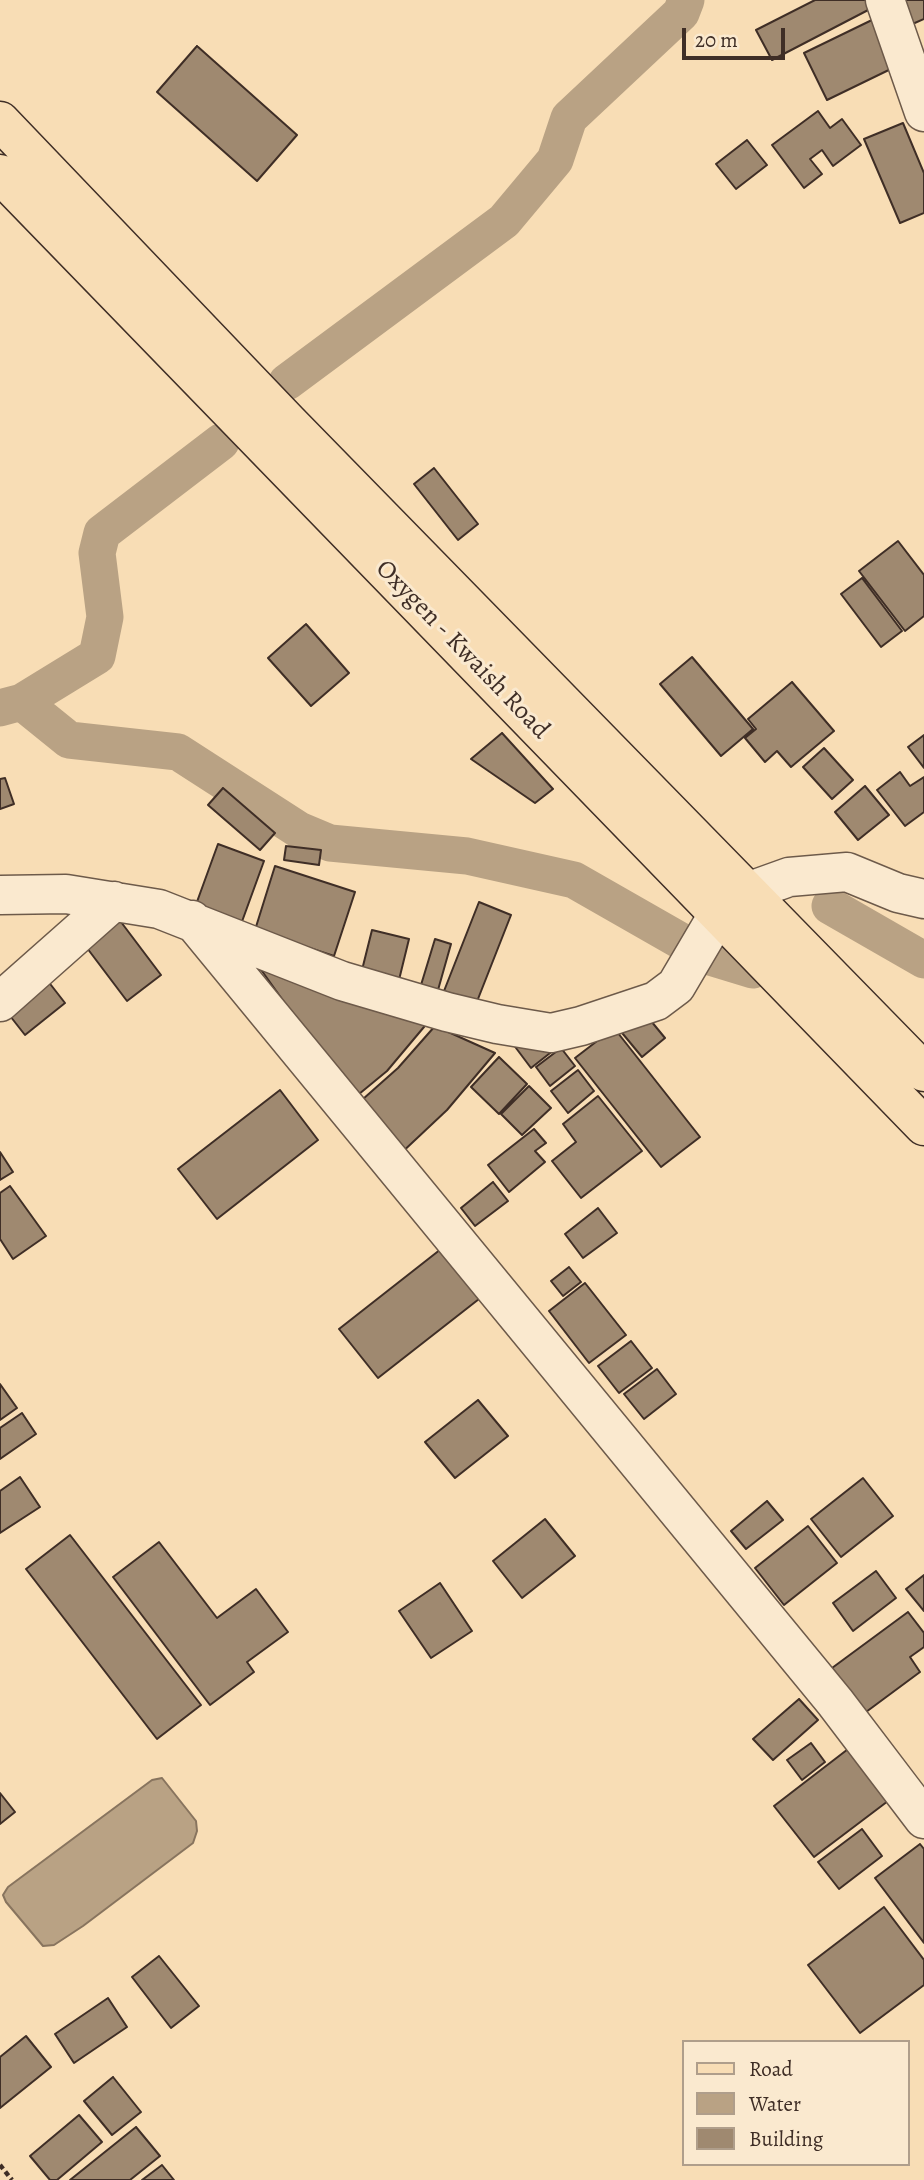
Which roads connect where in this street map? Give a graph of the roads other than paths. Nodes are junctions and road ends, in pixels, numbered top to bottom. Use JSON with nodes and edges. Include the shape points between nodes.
{"nodes":[{"id":1,"x":885,"y":0,"type":"edge"},
{"id":2,"x":924,"y":112,"type":"edge"},
{"id":3,"x":0,"y":121,"type":"edge"},
{"id":4,"x":0,"y":174,"type":"edge"},
{"id":5,"x":750,"y":891,"type":"junction"},
{"id":6,"x":0,"y":895,"type":"edge"},
{"id":7,"x":924,"y":899,"type":"edge"},
{"id":8,"x":114,"y":901,"type":"junction"},
{"id":9,"x":716,"y":918,"type":"junction"},
{"id":10,"x":192,"y":920,"type":"junction"},
{"id":11,"x":0,"y":1002,"type":"edge"},
{"id":12,"x":924,"y":1072,"type":"edge"},
{"id":13,"x":924,"y":1126,"type":"edge"},
{"id":14,"x":924,"y":1819,"type":"edge"}],
"edges":[{"from":1,"to":2,"type":"street"},
{"from":3,"to":5,"type":"main road","name":"Oxygen - Kwaish Road","via":[[288,422]]},
{"from":4,"to":9,"type":"main road","name":"Oxygen - Kwaish Road"},
{"from":5,"to":7,"type":"street","via":[[789,877],[847,872]]},
{"from":5,"to":9,"type":"street"},
{"from":5,"to":12,"type":"main road","name":"Oxygen - Kwaish Road"},
{"from":6,"to":8,"type":"street","via":[[65,894]]},
{"from":8,"to":10,"type":"street"},
{"from":8,"to":11,"type":"street"},
{"from":9,"to":10,"type":"street","via":[[676,986],[656,1001],[551,1033],[447,1012],[342,981]]},
{"from":9,"to":13,"type":"main road","name":"Oxygen - Kwaish Road"},
{"from":10,"to":14,"type":"street","via":[[835,1702]]}]}
